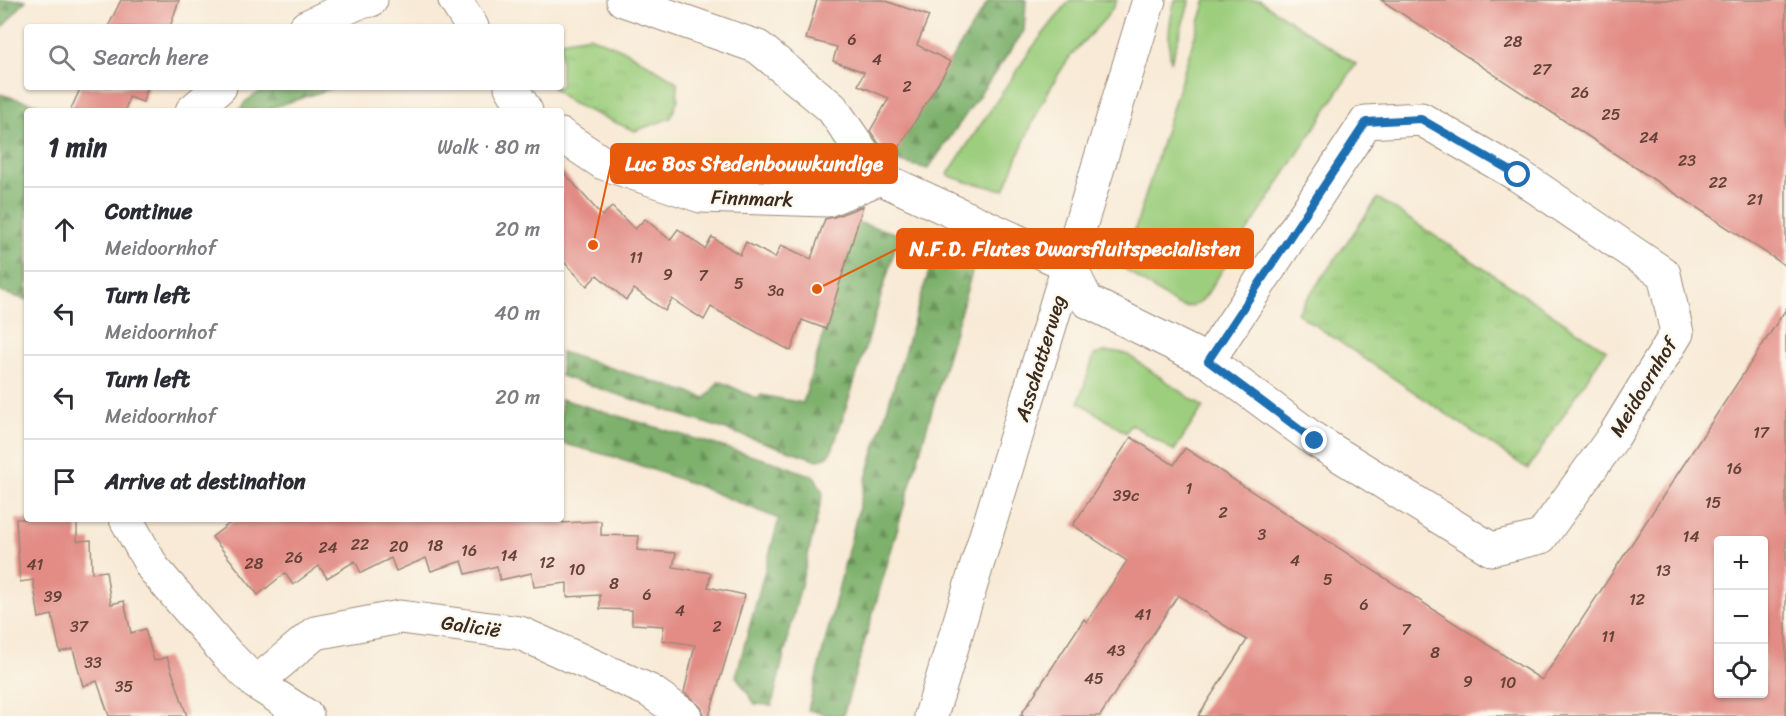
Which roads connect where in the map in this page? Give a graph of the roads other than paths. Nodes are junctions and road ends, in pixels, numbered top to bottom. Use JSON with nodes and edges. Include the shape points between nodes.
{"nodes":[{"id":1,"x":371,"y":0,"type":"edge"},
{"id":2,"x":455,"y":0,"type":"edge"},
{"id":3,"x":624,"y":0,"type":"edge"},
{"id":4,"x":1149,"y":0,"type":"edge"},
{"id":5,"x":312,"y":24,"type":"edge"},
{"id":6,"x":470,"y":24,"type":"edge"},
{"id":7,"x":216,"y":90,"type":"edge"},
{"id":8,"x":513,"y":90,"type":"edge"},
{"id":9,"x":196,"y":108,"type":"edge"},
{"id":10,"x":524,"y":108,"type":"edge"},
{"id":11,"x":564,"y":137,"type":"edge"},
{"id":12,"x":880,"y":178,"type":"junction"},
{"id":13,"x":1068,"y":266,"type":"junction"},
{"id":14,"x":1208,"y":361,"type":"junction"},
{"id":15,"x":128,"y":522,"type":"edge"},
{"id":16,"x":256,"y":683,"type":"junction"},
{"id":17,"x":307,"y":716,"type":"edge"},
{"id":18,"x":685,"y":716,"type":"edge"},
{"id":19,"x":931,"y":716,"type":"edge"}],
"edges":[{"from":1,"to":5,"type":"street"},
{"from":2,"to":6,"type":"street"},
{"from":3,"to":12,"type":"street","via":[[758,47],[832,108]]},
{"from":4,"to":13,"type":"street","name":"Asschatterweg"},
{"from":7,"to":9,"type":"street"},
{"from":8,"to":10,"type":"street"},
{"from":11,"to":12,"type":"street","name":"Finnmark","via":[[603,163],[701,196],[827,200]]},
{"from":12,"to":13,"type":"street"},
{"from":13,"to":14,"type":"street","name":"Meidoornhof","via":[[1087,301]]},
{"from":13,"to":19,"type":"street","name":"Asschatterweg"},
{"from":14,"to":14,"type":"street","name":"Meidoornhof","via":[[1315,441],[1491,549],[1541,537],[1614,436],[1677,333],[1664,274],[1518,175],[1421,119],[1366,122]]},
{"from":15,"to":16,"type":"street","via":[[153,568]]},
{"from":16,"to":17,"type":"street"},
{"from":16,"to":18,"type":"street","name":"Galicië","via":[[315,633],[400,617],[520,633],[650,692]]}]}
